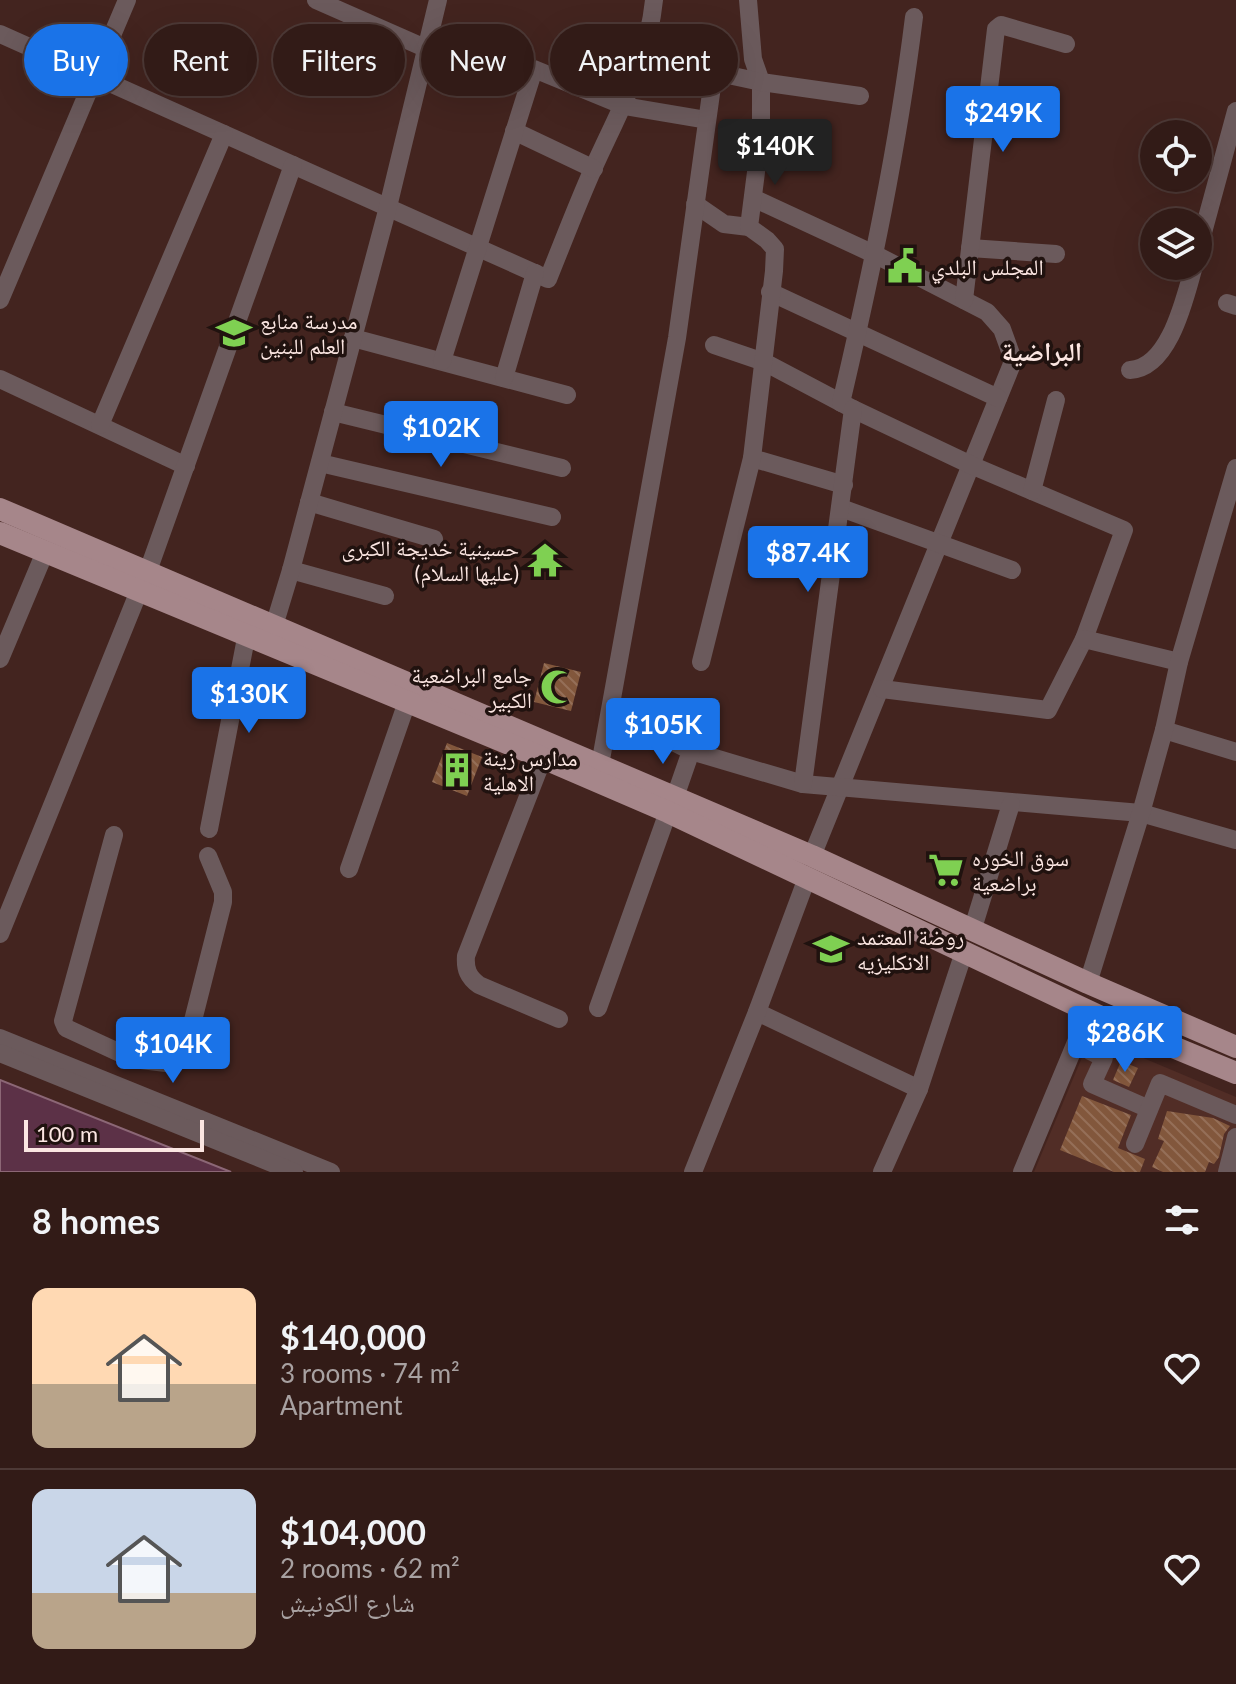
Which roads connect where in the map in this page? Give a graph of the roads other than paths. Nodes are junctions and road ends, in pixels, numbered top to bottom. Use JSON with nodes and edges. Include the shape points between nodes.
{"nodes":[{"id":1,"x":127,"y":0,"type":"edge"},
{"id":2,"x":316,"y":0,"type":"edge"},
{"id":3,"x":438,"y":0,"type":"edge"},
{"id":4,"x":654,"y":0,"type":"edge"},
{"id":5,"x":748,"y":0,"type":"edge"},
{"id":6,"x":341,"y":5,"type":"edge"},
{"id":7,"x":914,"y":17,"type":"dead end"},
{"id":8,"x":117,"y":24,"type":"edge"},
{"id":9,"x":432,"y":24,"type":"edge"},
{"id":10,"x":0,"y":34,"type":"edge"},
{"id":11,"x":1066,"y":44,"type":"dead end"},
{"id":12,"x":24,"y":45,"type":"edge"},
{"id":13,"x":421,"y":46,"type":"edge"},
{"id":14,"x":421,"y":65,"type":"edge"},
{"id":15,"x":761,"y":82,"type":"junction"},
{"id":16,"x":128,"y":91,"type":"edge"},
{"id":17,"x":87,"y":96,"type":"edge"},
{"id":18,"x":860,"y":96,"type":"dead end"},
{"id":19,"x":624,"y":106,"type":"junction"},
{"id":20,"x":1236,"y":111,"type":"edge"},
{"id":21,"x":707,"y":120,"type":"junction"},
{"id":22,"x":514,"y":131,"type":"junction"},
{"id":23,"x":224,"y":134,"type":"junction"},
{"id":24,"x":293,"y":165,"type":"junction"},
{"id":25,"x":594,"y":169,"type":"junction"},
{"id":26,"x":753,"y":198,"type":"junction"},
{"id":27,"x":695,"y":204,"type":"junction"},
{"id":28,"x":388,"y":207,"type":"junction"},
{"id":29,"x":1210,"y":208,"type":"edge"},
{"id":30,"x":749,"y":227,"type":"junction"},
{"id":31,"x":479,"y":248,"type":"junction"},
{"id":32,"x":970,"y":248,"type":"junction"},
{"id":33,"x":1056,"y":254,"type":"dead end"},
{"id":34,"x":876,"y":255,"type":"junction"},
{"id":35,"x":535,"y":273,"type":"junction"},
{"id":36,"x":1190,"y":280,"type":"edge"},
{"id":37,"x":770,"y":292,"type":"junction"},
{"id":38,"x":0,"y":300,"type":"edge"},
{"id":39,"x":964,"y":300,"type":"junction"},
{"id":40,"x":857,"y":334,"type":"junction"},
{"id":41,"x":353,"y":338,"type":"junction"},
{"id":42,"x":714,"y":345,"type":"dead end"},
{"id":43,"x":442,"y":361,"type":"junction"},
{"id":44,"x":764,"y":362,"type":"junction"},
{"id":45,"x":1130,"y":370,"type":"dead end"},
{"id":46,"x":504,"y":378,"type":"junction"},
{"id":47,"x":0,"y":379,"type":"edge"},
{"id":48,"x":567,"y":395,"type":"dead end"},
{"id":49,"x":998,"y":398,"type":"junction"},
{"id":50,"x":1056,"y":400,"type":"dead end"},
{"id":51,"x":847,"y":406,"type":"junction"},
{"id":52,"x":333,"y":412,"type":"junction"},
{"id":53,"x":100,"y":425,"type":"junction"},
{"id":54,"x":752,"y":458,"type":"junction"},
{"id":55,"x":320,"y":463,"type":"junction"},
{"id":56,"x":971,"y":465,"type":"junction"},
{"id":57,"x":186,"y":466,"type":"junction"},
{"id":58,"x":562,"y":468,"type":"dead end"},
{"id":59,"x":1236,"y":468,"type":"edge"},
{"id":60,"x":844,"y":485,"type":"junction"},
{"id":61,"x":1032,"y":491,"type":"junction"},
{"id":62,"x":309,"y":502,"type":"junction"},
{"id":63,"x":841,"y":508,"type":"junction"},
{"id":64,"x":0,"y":509,"type":"edge"},
{"id":65,"x":552,"y":517,"type":"dead end"},
{"id":66,"x":0,"y":533,"type":"edge"},
{"id":67,"x":434,"y":539,"type":"dead end"},
{"id":68,"x":940,"y":544,"type":"junction"},
{"id":69,"x":45,"y":552,"type":"junction"},
{"id":70,"x":291,"y":570,"type":"junction"},
{"id":71,"x":1012,"y":570,"type":"dead end"},
{"id":72,"x":144,"y":581,"type":"junction"},
{"id":73,"x":385,"y":596,"type":"dead end"},
{"id":74,"x":274,"y":626,"type":"junction"},
{"id":75,"x":247,"y":633,"type":"junction"},
{"id":76,"x":1084,"y":639,"type":"junction"},
{"id":77,"x":0,"y":659,"type":"edge"},
{"id":78,"x":701,"y":662,"type":"dead end"},
{"id":79,"x":1179,"y":662,"type":"junction"},
{"id":80,"x":882,"y":689,"type":"junction"},
{"id":81,"x":407,"y":702,"type":"junction"},
{"id":82,"x":624,"y":717,"type":"dead end"},
{"id":83,"x":1164,"y":730,"type":"junction"},
{"id":84,"x":691,"y":751,"type":"junction"},
{"id":85,"x":1236,"y":751,"type":"edge"},
{"id":86,"x":543,"y":758,"type":"junction"},
{"id":87,"x":600,"y":765,"type":"junction"},
{"id":88,"x":803,"y":784,"type":"junction"},
{"id":89,"x":841,"y":788,"type":"junction"},
{"id":90,"x":671,"y":804,"type":"junction"},
{"id":91,"x":1011,"y":804,"type":"junction"},
{"id":92,"x":1141,"y":813,"type":"junction"},
{"id":93,"x":209,"y":829,"type":"dead end"},
{"id":94,"x":114,"y":835,"type":"dead end"},
{"id":95,"x":1236,"y":840,"type":"edge"},
{"id":96,"x":208,"y":856,"type":"dead end"},
{"id":97,"x":809,"y":867,"type":"junction"},
{"id":98,"x":349,"y":869,"type":"dead end"},
{"id":99,"x":973,"y":928,"type":"junction"},
{"id":100,"x":0,"y":934,"type":"edge"},
{"id":101,"x":964,"y":952,"type":"junction"},
{"id":102,"x":1032,"y":956,"type":"junction"},
{"id":103,"x":1021,"y":978,"type":"junction"},
{"id":104,"x":1088,"y":983,"type":"junction"},
{"id":105,"x":598,"y":1008,"type":"dead end"},
{"id":106,"x":1089,"y":1011,"type":"junction"},
{"id":107,"x":757,"y":1012,"type":"junction"},
{"id":108,"x":559,"y":1019,"type":"dead end"},
{"id":109,"x":0,"y":1038,"type":"edge"},
{"id":110,"x":1236,"y":1047,"type":"edge"},
{"id":111,"x":1090,"y":1051,"type":"dead end"},
{"id":112,"x":133,"y":1059,"type":"junction"},
{"id":113,"x":5,"y":1060,"type":"edge"},
{"id":114,"x":1236,"y":1073,"type":"edge"},
{"id":115,"x":919,"y":1089,"type":"junction"},
{"id":116,"x":118,"y":1093,"type":"junction"},
{"id":117,"x":1149,"y":1109,"type":"junction"},
{"id":118,"x":1236,"y":1115,"type":"edge"},
{"id":119,"x":1236,"y":1137,"type":"edge"},
{"id":120,"x":1135,"y":1144,"type":"dead end"},
{"id":121,"x":267,"y":1172,"type":"edge"},
{"id":122,"x":294,"y":1172,"type":"edge"},
{"id":123,"x":331,"y":1172,"type":"edge"},
{"id":124,"x":693,"y":1172,"type":"edge"},
{"id":125,"x":882,"y":1172,"type":"edge"},
{"id":126,"x":1022,"y":1172,"type":"edge"},
{"id":127,"x":1227,"y":1172,"type":"edge"}],
"edges":[{"from":1,"to":8,"type":"street"},
{"from":2,"to":6,"type":"street"},
{"from":3,"to":9,"type":"street"},
{"from":4,"to":19,"type":"street","via":[[652,26]]},
{"from":5,"to":15,"type":"street","via":[[753,59]]},
{"from":6,"to":13,"type":"street"},
{"from":7,"to":34,"type":"street"},
{"from":10,"to":12,"type":"street"},
{"from":11,"to":32,"type":"street","via":[[1001,25],[996,29]]},
{"from":14,"to":28,"type":"street"},
{"from":15,"to":18,"type":"street"},
{"from":15,"to":21,"type":"street","via":[[714,72]]},
{"from":15,"to":26,"type":"street"},
{"from":16,"to":23,"type":"street"},
{"from":17,"to":38,"type":"street"},
{"from":19,"to":21,"type":"street"},
{"from":19,"to":22,"type":"street","via":[[534,69]]},
{"from":19,"to":25,"type":"street"},
{"from":20,"to":29,"type":"street"},
{"from":21,"to":27,"type":"street"},
{"from":22,"to":25,"type":"street"},
{"from":22,"to":31,"type":"street"},
{"from":23,"to":24,"type":"street"},
{"from":23,"to":53,"type":"street"},
{"from":24,"to":28,"type":"street"},
{"from":24,"to":57,"type":"street"},
{"from":25,"to":35,"type":"street","via":[[548,279]]},
{"from":26,"to":30,"type":"street"},
{"from":26,"to":34,"type":"street"},
{"from":27,"to":30,"type":"street","via":[[724,224]]},
{"from":27,"to":87,"type":"street","via":[[677,338]]},
{"from":28,"to":31,"type":"street"},
{"from":28,"to":41,"type":"street"},
{"from":30,"to":37,"type":"street","via":[[775,249]]},
{"from":31,"to":35,"type":"street"},
{"from":31,"to":43,"type":"street"},
{"from":32,"to":33,"type":"street"},
{"from":32,"to":39,"type":"street"},
{"from":34,"to":39,"type":"street"},
{"from":34,"to":40,"type":"street"},
{"from":35,"to":46,"type":"street"},
{"from":36,"to":45,"type":"street","via":[[1169,338],[1150,363]]},
{"from":37,"to":40,"type":"street"},
{"from":37,"to":44,"type":"street"},
{"from":39,"to":49,"type":"street","via":[[996,320],[1008,344],[1012,364]]},
{"from":40,"to":49,"type":"street"},
{"from":40,"to":51,"type":"street"},
{"from":41,"to":43,"type":"street"},
{"from":41,"to":52,"type":"street"},
{"from":42,"to":44,"type":"street"},
{"from":43,"to":46,"type":"street"},
{"from":44,"to":51,"type":"street"},
{"from":44,"to":54,"type":"street"},
{"from":46,"to":48,"type":"street"},
{"from":47,"to":53,"type":"street"},
{"from":49,"to":56,"type":"street"},
{"from":50,"to":61,"type":"street"},
{"from":51,"to":56,"type":"street"},
{"from":51,"to":60,"type":"street"},
{"from":52,"to":55,"type":"street"},
{"from":52,"to":58,"type":"street"},
{"from":53,"to":57,"type":"street"},
{"from":54,"to":60,"type":"street"},
{"from":54,"to":78,"type":"street"},
{"from":55,"to":62,"type":"street"},
{"from":55,"to":65,"type":"street"},
{"from":56,"to":61,"type":"street"},
{"from":56,"to":68,"type":"street"},
{"from":57,"to":72,"type":"street"},
{"from":59,"to":79,"type":"street"},
{"from":60,"to":63,"type":"street"},
{"from":61,"to":76,"type":"street","via":[[1124,530]]},
{"from":62,"to":67,"type":"street"},
{"from":62,"to":70,"type":"street"},
{"from":63,"to":68,"type":"street"},
{"from":63,"to":88,"type":"street"},
{"from":64,"to":72,"type":"main road"},
{"from":66,"to":69,"type":"main road"},
{"from":68,"to":71,"type":"street"},
{"from":68,"to":80,"type":"street"},
{"from":69,"to":72,"type":"main road"},
{"from":69,"to":77,"type":"street"},
{"from":70,"to":73,"type":"street"},
{"from":70,"to":74,"type":"street"},
{"from":72,"to":74,"type":"main road"},
{"from":72,"to":75,"type":"main road"},
{"from":72,"to":100,"type":"street"},
{"from":74,"to":87,"type":"main road"},
{"from":75,"to":81,"type":"main road"},
{"from":75,"to":93,"type":"street"},
{"from":76,"to":79,"type":"street"},
{"from":76,"to":80,"type":"street","via":[[1048,710]]},
{"from":79,"to":83,"type":"street"},
{"from":80,"to":89,"type":"street"},
{"from":81,"to":86,"type":"main road"},
{"from":81,"to":98,"type":"street"},
{"from":82,"to":84,"type":"street"},
{"from":83,"to":85,"type":"street"},
{"from":83,"to":92,"type":"street"},
{"from":84,"to":88,"type":"street"},
{"from":84,"to":90,"type":"street"},
{"from":86,"to":90,"type":"main road"},
{"from":86,"to":108,"type":"street","via":[[466,964],[479,985]]},
{"from":87,"to":90,"type":"main road"},
{"from":88,"to":89,"type":"street"},
{"from":89,"to":91,"type":"street"},
{"from":89,"to":97,"type":"street"},
{"from":90,"to":97,"type":"main road"},
{"from":90,"to":105,"type":"street"},
{"from":91,"to":92,"type":"street"},
{"from":91,"to":99,"type":"street"},
{"from":92,"to":95,"type":"street"},
{"from":92,"to":104,"type":"street"},
{"from":94,"to":112,"type":"street","via":[[63,1021],[66,1028]]},
{"from":96,"to":112,"type":"street","via":[[223,902],[185,1052],[174,1064]]},
{"from":97,"to":99,"type":"main road"},
{"from":97,"to":101,"type":"main road"},
{"from":97,"to":107,"type":"street"},
{"from":99,"to":102,"type":"main road"},
{"from":101,"to":103,"type":"main road"},
{"from":101,"to":115,"type":"street"},
{"from":102,"to":103,"type":"main road"},
{"from":102,"to":104,"type":"main road"},
{"from":103,"to":106,"type":"main road"},
{"from":104,"to":110,"type":"main road"},
{"from":106,"to":114,"type":"main road"},
{"from":106,"to":126,"type":"street"},
{"from":107,"to":115,"type":"street"},
{"from":107,"to":124,"type":"street"},
{"from":109,"to":116,"type":"street"},
{"from":111,"to":117,"type":"street","via":[[1104,1058],[1092,1084]]},
{"from":112,"to":116,"type":"street"},
{"from":113,"to":116,"type":"street"},
{"from":113,"to":121,"type":"street"},
{"from":115,"to":125,"type":"street"},
{"from":116,"to":122,"type":"street"},
{"from":116,"to":123,"type":"street"},
{"from":117,"to":118,"type":"street","via":[[1160,1083]]},
{"from":117,"to":120,"type":"street"},
{"from":119,"to":127,"type":"street"}]}
